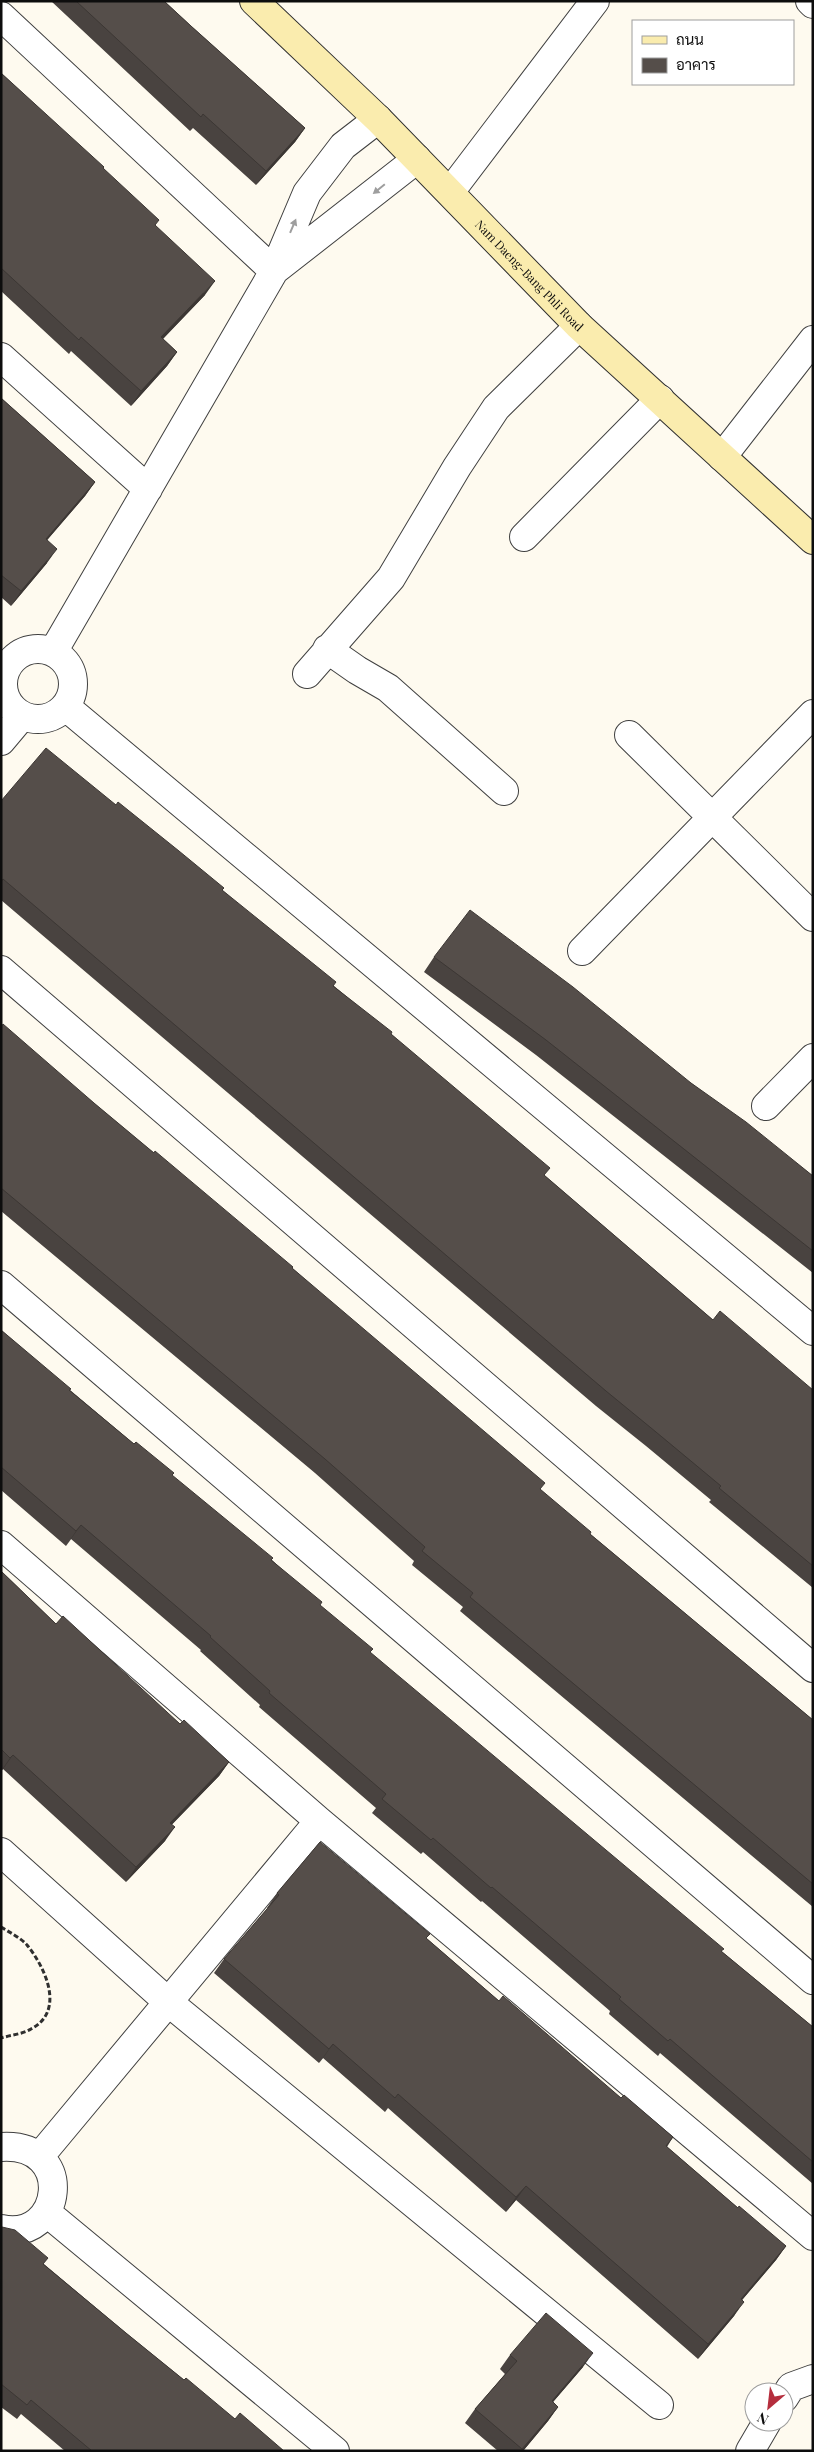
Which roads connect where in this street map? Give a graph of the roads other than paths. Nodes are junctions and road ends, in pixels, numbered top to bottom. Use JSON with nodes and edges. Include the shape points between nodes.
{"nodes":[{"id":1,"x":254,"y":1,"type":"edge"},
{"id":2,"x":595,"y":1,"type":"edge"},
{"id":3,"x":1,"y":16,"type":"edge"},
{"id":4,"x":378,"y":119,"type":"junction"},
{"id":5,"x":417,"y":159,"type":"junction"},
{"id":6,"x":450,"y":192,"type":"junction"},
{"id":7,"x":274,"y":271,"type":"junction"},
{"id":8,"x":579,"y":326,"type":"junction"},
{"id":9,"x":813,"y":340,"type":"edge"},
{"id":10,"x":1,"y":357,"type":"edge"},
{"id":11,"x":660,"y":399,"type":"junction"},
{"id":12,"x":722,"y":457,"type":"junction"},
{"id":13,"x":148,"y":489,"type":"junction"},
{"id":14,"x":524,"y":537,"type":"dead end"},
{"id":15,"x":813,"y":540,"type":"edge"},
{"id":16,"x":327,"y":649,"type":"junction"},
{"id":17,"x":53,"y":652,"type":"junction"},
{"id":18,"x":5,"y":662,"type":"edge"},
{"id":19,"x":307,"y":674,"type":"dead end"},
{"id":20,"x":66,"y":707,"type":"junction"},
{"id":21,"x":813,"y":714,"type":"edge"},
{"id":22,"x":22,"y":716,"type":"junction"},
{"id":23,"x":629,"y":735,"type":"dead end"},
{"id":24,"x":1,"y":741,"type":"edge"},
{"id":25,"x":504,"y":791,"type":"dead end"},
{"id":26,"x":712,"y":817,"type":"junction"},
{"id":27,"x":813,"y":917,"type":"edge"},
{"id":28,"x":582,"y":951,"type":"dead end"},
{"id":29,"x":1,"y":970,"type":"edge"},
{"id":30,"x":813,"y":1058,"type":"edge"},
{"id":31,"x":766,"y":1106,"type":"dead end"},
{"id":32,"x":1,"y":1285,"type":"edge"},
{"id":33,"x":813,"y":1331,"type":"edge"},
{"id":34,"x":1,"y":1545,"type":"edge"},
{"id":35,"x":813,"y":1668,"type":"edge"},
{"id":36,"x":319,"y":1821,"type":"junction"},
{"id":37,"x":1,"y":1852,"type":"edge"},
{"id":38,"x":813,"y":1980,"type":"edge"},
{"id":39,"x":167,"y":2002,"type":"junction"},
{"id":40,"x":1,"y":2146,"type":"edge"},
{"id":41,"x":40,"y":2156,"type":"junction"},
{"id":42,"x":46,"y":2212,"type":"junction"},
{"id":43,"x":1,"y":2229,"type":"edge"},
{"id":44,"x":813,"y":2236,"type":"edge"},
{"id":45,"x":813,"y":2379,"type":"edge"},
{"id":46,"x":794,"y":2386,"type":"edge"},
{"id":47,"x":659,"y":2405,"type":"dead end"},
{"id":48,"x":761,"y":2432,"type":"edge"},
{"id":49,"x":335,"y":2451,"type":"edge"},
{"id":50,"x":750,"y":2451,"type":"edge"}],
"edges":[{"from":1,"to":4,"type":"main road","name":"Nam Daeng-Bang Phli Road"},
{"from":2,"to":6,"type":"street"},
{"from":3,"to":7,"type":"street"},
{"from":4,"to":5,"type":"main road","name":"Nam Daeng-Bang Phli Road"},
{"from":7,"to":4,"type":"street","one_way":true,"via":[[307,193],[343,146]]},
{"from":5,"to":6,"type":"main road","name":"Nam Daeng-Bang Phli Road"},
{"from":5,"to":7,"type":"street","one_way":true},
{"from":6,"to":8,"type":"main road","name":"Nam Daeng-Bang Phli Road"},
{"from":7,"to":13,"type":"street"},
{"from":8,"to":11,"type":"main road","name":"Nam Daeng-Bang Phli Road"},
{"from":8,"to":16,"type":"street","via":[[496,408],[391,578]]},
{"from":9,"to":12,"type":"street"},
{"from":10,"to":13,"type":"street"},
{"from":11,"to":12,"type":"main road","name":"Nam Daeng-Bang Phli Road"},
{"from":11,"to":14,"type":"street"},
{"from":12,"to":15,"type":"main road","name":"Nam Daeng-Bang Phli Road"},
{"from":13,"to":17,"type":"street"},
{"from":16,"to":19,"type":"street"},
{"from":16,"to":25,"type":"street","via":[[388,688]]},
{"from":17,"to":18,"type":"street","via":[[34,648]]},
{"from":17,"to":20,"type":"street","via":[[66,661],[73,676],[74,687]]},
{"from":18,"to":22,"type":"street","via":[[3,687],[6,699]]},
{"from":20,"to":22,"type":"street","via":[[50,718]]},
{"from":20,"to":33,"type":"street"},
{"from":21,"to":26,"type":"street"},
{"from":22,"to":24,"type":"street"},
{"from":23,"to":26,"type":"street"},
{"from":26,"to":27,"type":"street"},
{"from":26,"to":28,"type":"street"},
{"from":29,"to":35,"type":"street"},
{"from":30,"to":31,"type":"street"},
{"from":32,"to":38,"type":"street"},
{"from":34,"to":36,"type":"street"},
{"from":36,"to":39,"type":"street"},
{"from":36,"to":44,"type":"street"},
{"from":37,"to":39,"type":"street"},
{"from":39,"to":41,"type":"street"},
{"from":39,"to":47,"type":"street"},
{"from":40,"to":41,"type":"street","via":[[28,2149]]},
{"from":41,"to":42,"type":"street","via":[[53,2180],[54,2194]]},
{"from":42,"to":43,"type":"street","via":[[29,2227]]},
{"from":42,"to":49,"type":"street"},
{"from":45,"to":46,"type":"street"},
{"from":48,"to":50,"type":"street"}]}
